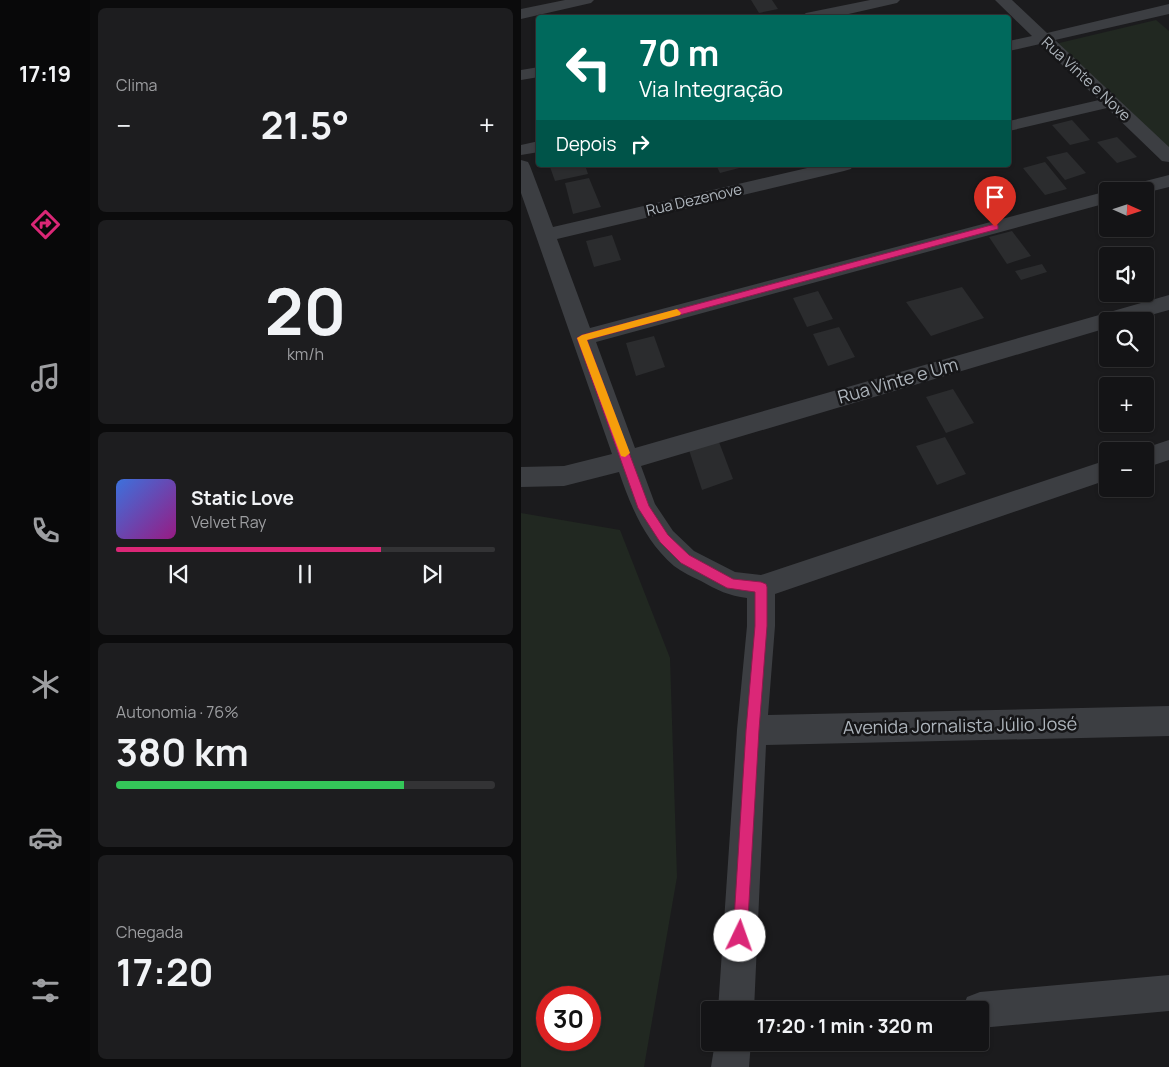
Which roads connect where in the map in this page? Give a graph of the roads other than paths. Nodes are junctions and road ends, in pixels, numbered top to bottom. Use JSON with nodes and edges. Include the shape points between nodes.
{"nodes":[{"id":1,"x":586,"y":0,"type":"edge"},
{"id":2,"x":892,"y":0,"type":"edge"},
{"id":3,"x":1003,"y":0,"type":"edge"},
{"id":4,"x":521,"y":14,"type":"edge"},
{"id":5,"x":1165,"y":14,"type":"edge"},
{"id":6,"x":820,"y":15,"type":"edge"},
{"id":7,"x":1043,"y":38,"type":"junction"},
{"id":8,"x":1011,"y":46,"type":"edge"},
{"id":9,"x":536,"y":72,"type":"edge"},
{"id":10,"x":521,"y":75,"type":"edge"},
{"id":11,"x":1111,"y":102,"type":"junction"},
{"id":12,"x":1011,"y":126,"type":"edge"},
{"id":13,"x":536,"y":147,"type":"edge"},
{"id":14,"x":521,"y":150,"type":"edge"},
{"id":15,"x":1169,"y":157,"type":"edge"},
{"id":16,"x":521,"y":166,"type":"edge"},
{"id":17,"x":836,"y":167,"type":"edge"},
{"id":18,"x":1169,"y":180,"type":"edge"},
{"id":19,"x":1154,"y":184,"type":"edge"},
{"id":20,"x":1099,"y":199,"type":"edge"},
{"id":21,"x":545,"y":235,"type":"junction"},
{"id":22,"x":1169,"y":302,"type":"edge"},
{"id":23,"x":582,"y":338,"type":"junction"},
{"id":24,"x":1169,"y":450,"type":"edge"},
{"id":25,"x":1154,"y":455,"type":"edge"},
{"id":26,"x":627,"y":460,"type":"junction"},
{"id":27,"x":1099,"y":473,"type":"edge"},
{"id":28,"x":521,"y":477,"type":"edge"},
{"id":29,"x":761,"y":587,"type":"junction"},
{"id":30,"x":1169,"y":721,"type":"edge"},
{"id":31,"x":752,"y":730,"type":"junction"},
{"id":32,"x":1169,"y":993,"type":"edge"},
{"id":33,"x":736,"y":1001,"type":"edge"},
{"id":34,"x":989,"y":1009,"type":"edge"},
{"id":35,"x":732,"y":1051,"type":"edge"},
{"id":36,"x":729,"y":1067,"type":"edge"}],
"edges":[{"from":1,"to":4,"type":"street"},
{"from":2,"to":6,"type":"street"},
{"from":3,"to":7,"type":"street","name":"Rua Vinte e Nove"},
{"from":5,"to":7,"type":"street"},
{"from":7,"to":8,"type":"street"},
{"from":7,"to":11,"type":"street","name":"Rua Vinte e Nove"},
{"from":9,"to":10,"type":"street"},
{"from":11,"to":12,"type":"street"},
{"from":11,"to":15,"type":"street","name":"Rua Vinte e Nove"},
{"from":13,"to":14,"type":"street"},
{"from":16,"to":21,"type":"street"},
{"from":17,"to":21,"type":"street","name":"Rua Dezenove"},
{"from":18,"to":19,"type":"street"},
{"from":20,"to":23,"type":"street"},
{"from":21,"to":23,"type":"street"},
{"from":22,"to":26,"type":"street","name":"Rua Vinte e Um"},
{"from":23,"to":26,"type":"street"},
{"from":24,"to":25,"type":"street"},
{"from":26,"to":28,"type":"street","name":"Rua Vinte e Um","via":[[564,476]]},
{"from":26,"to":29,"type":"street","via":[[644,508],[664,539],[685,559],[731,584]]},
{"from":27,"to":29,"type":"street"},
{"from":29,"to":31,"type":"street"},
{"from":30,"to":31,"type":"street","name":"Avenida Jornalista Júlio José"},
{"from":31,"to":33,"type":"street"},
{"from":32,"to":34,"type":"street"},
{"from":35,"to":36,"type":"street"}]}
